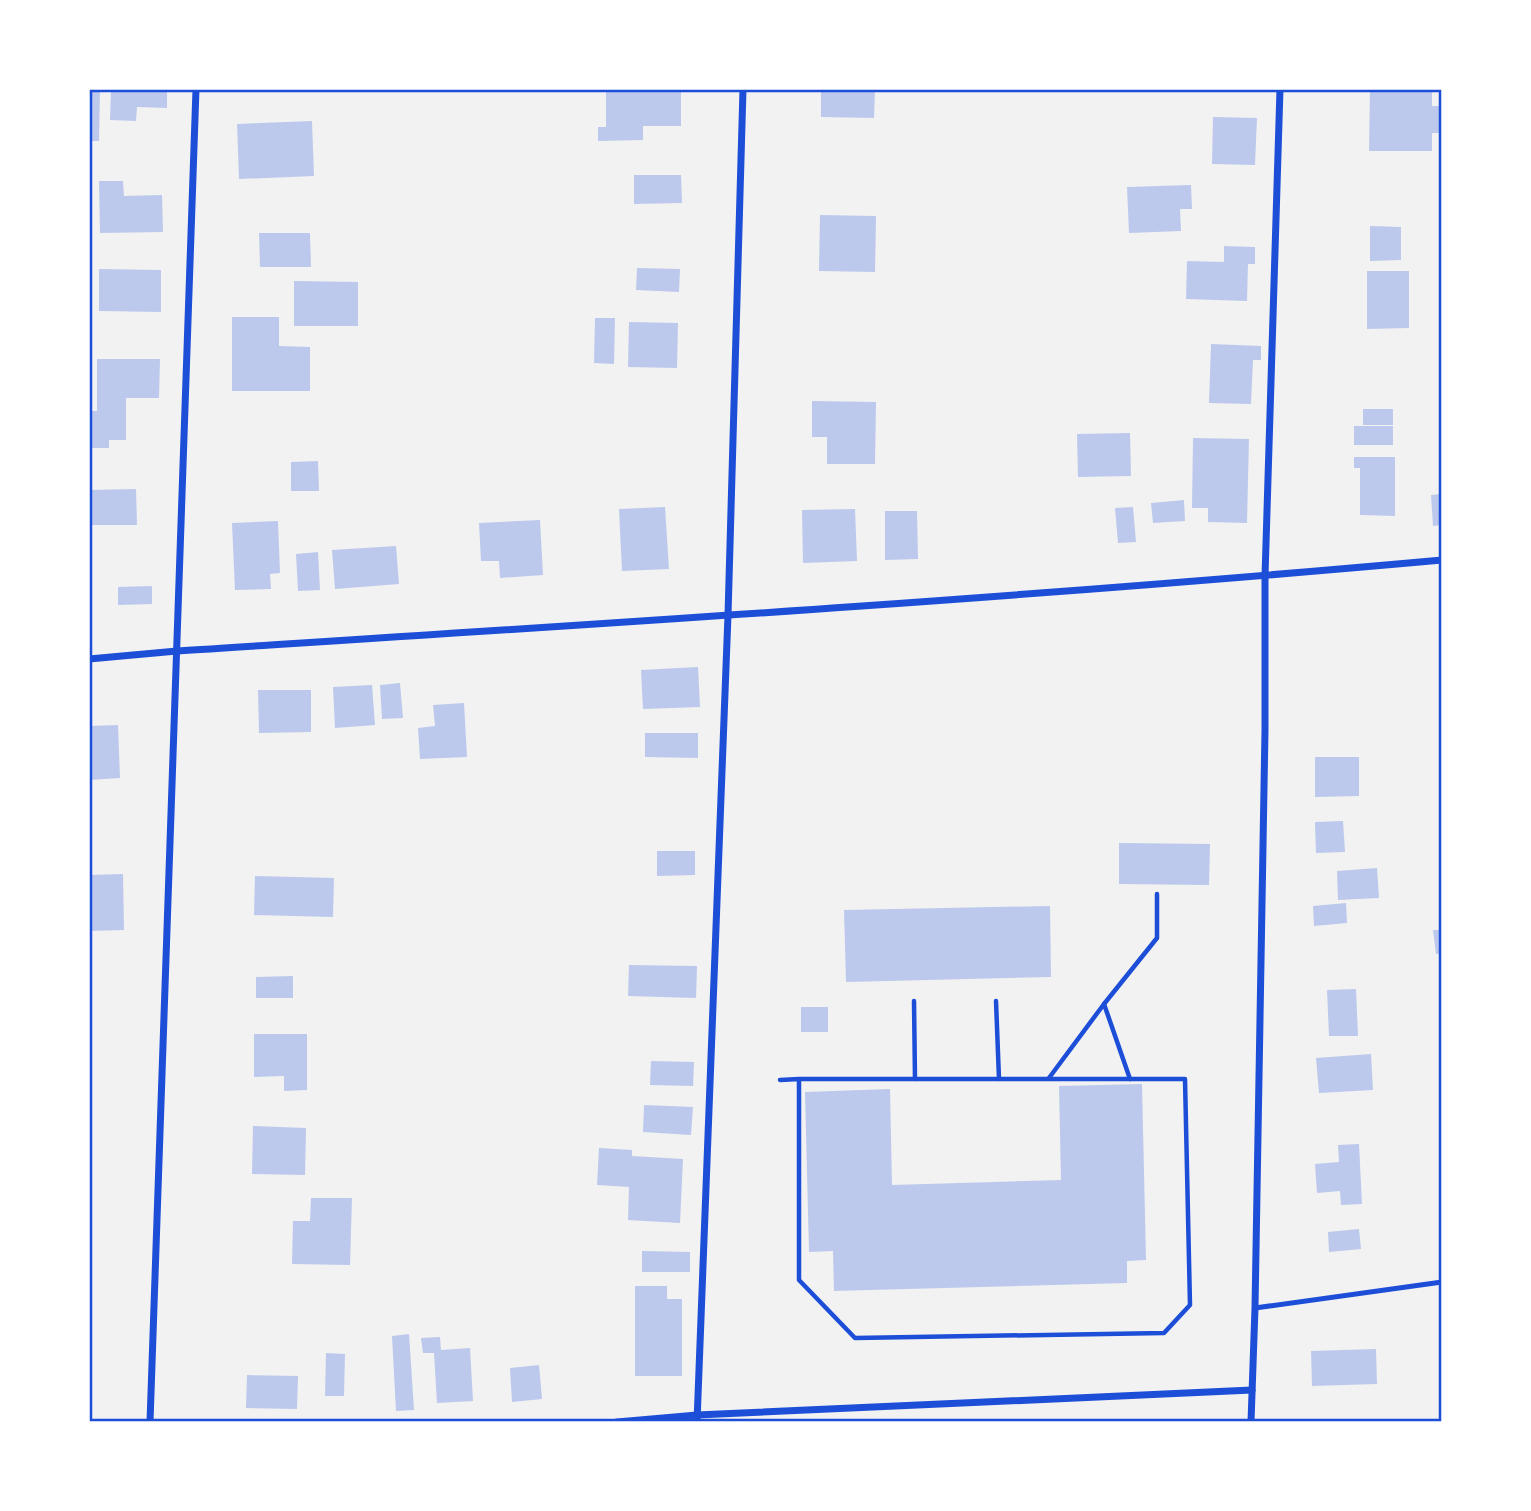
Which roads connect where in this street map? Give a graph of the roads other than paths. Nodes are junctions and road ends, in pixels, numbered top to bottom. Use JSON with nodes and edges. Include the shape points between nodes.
{"nodes":[{"id":1,"x":197,"y":89,"type":"edge"},
{"id":2,"x":743,"y":89,"type":"edge"},
{"id":3,"x":1280,"y":89,"type":"edge"},
{"id":4,"x":1442,"y":560,"type":"edge"},
{"id":5,"x":1265,"y":576,"type":"junction"},
{"id":6,"x":728,"y":615,"type":"junction"},
{"id":7,"x":177,"y":651,"type":"junction"},
{"id":8,"x":89,"y":659,"type":"edge"},
{"id":9,"x":1442,"y":1282,"type":"edge"},
{"id":10,"x":1255,"y":1308,"type":"junction"},
{"id":11,"x":1252,"y":1390,"type":"junction"},
{"id":12,"x":697,"y":1418,"type":"edge"},
{"id":13,"x":150,"y":1422,"type":"edge"},
{"id":14,"x":617,"y":1422,"type":"edge"},
{"id":15,"x":1251,"y":1422,"type":"edge"}],
"edges":[{"from":1,"to":7,"type":"street"},
{"from":2,"to":6,"type":"street"},
{"from":3,"to":5,"type":"street"},
{"from":4,"to":5,"type":"street"},
{"from":5,"to":6,"type":"street"},
{"from":5,"to":10,"type":"street"},
{"from":6,"to":7,"type":"street"},
{"from":6,"to":12,"type":"street"},
{"from":7,"to":8,"type":"street"},
{"from":7,"to":13,"type":"street"},
{"from":9,"to":10,"type":"lane"},
{"from":10,"to":11,"type":"street"},
{"from":11,"to":12,"type":"street"},
{"from":11,"to":15,"type":"street"},
{"from":12,"to":14,"type":"street"}]}
